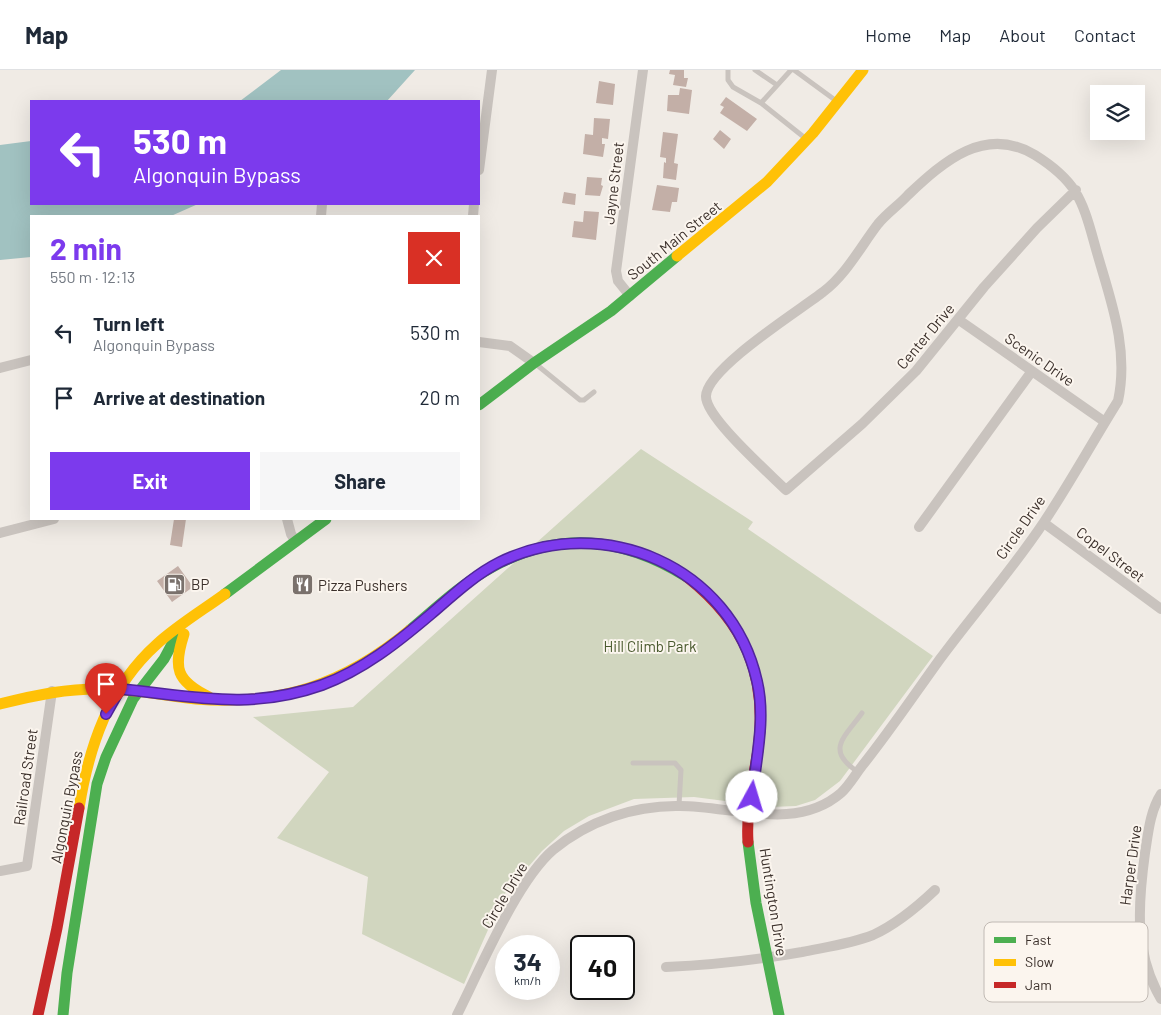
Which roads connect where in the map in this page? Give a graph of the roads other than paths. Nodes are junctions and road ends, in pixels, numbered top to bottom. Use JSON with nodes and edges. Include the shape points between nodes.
{"nodes":[{"id":1,"x":492,"y":70,"type":"edge"},
{"id":2,"x":643,"y":70,"type":"edge"},
{"id":3,"x":728,"y":70,"type":"edge"},
{"id":4,"x":755,"y":70,"type":"edge"},
{"id":5,"x":792,"y":70,"type":"edge"},
{"id":6,"x":862,"y":70,"type":"edge"},
{"id":7,"x":777,"y":85,"type":"junction"},
{"id":8,"x":838,"y":102,"type":"junction"},
{"id":9,"x":762,"y":103,"type":"junction"},
{"id":10,"x":807,"y":140,"type":"junction"},
{"id":11,"x":480,"y":162,"type":"edge"},
{"id":12,"x":1076,"y":190,"type":"junction"},
{"id":13,"x":630,"y":296,"type":"junction"},
{"id":14,"x":959,"y":320,"type":"junction"},
{"id":15,"x":480,"y":342,"type":"edge"},
{"id":16,"x":30,"y":360,"type":"edge"},
{"id":17,"x":534,"y":363,"type":"junction"},
{"id":18,"x":0,"y":368,"type":"edge"},
{"id":19,"x":1032,"y":372,"type":"junction"},
{"id":20,"x":594,"y":392,"type":"dead end"},
{"id":21,"x":480,"y":404,"type":"edge"},
{"id":22,"x":1105,"y":422,"type":"junction"},
{"id":23,"x":786,"y":490,"type":"joint"},
{"id":24,"x":50,"y":520,"type":"edge"},
{"id":25,"x":287,"y":520,"type":"edge"},
{"id":26,"x":325,"y":520,"type":"edge"},
{"id":27,"x":1044,"y":523,"type":"junction"},
{"id":28,"x":919,"y":527,"type":"dead end"},
{"id":29,"x":0,"y":533,"type":"edge"},
{"id":30,"x":296,"y":542,"type":"junction"},
{"id":31,"x":1161,"y":610,"type":"edge"},
{"id":32,"x":185,"y":624,"type":"junction"},
{"id":33,"x":120,"y":689,"type":"junction"},
{"id":34,"x":52,"y":691,"type":"junction"},
{"id":35,"x":140,"y":691,"type":"junction"},
{"id":36,"x":217,"y":700,"type":"junction"},
{"id":37,"x":0,"y":704,"type":"edge"},
{"id":38,"x":862,"y":713,"type":"dead end"},
{"id":39,"x":634,"y":763,"type":"dead end"},
{"id":40,"x":858,"y":772,"type":"junction"},
{"id":41,"x":1161,"y":794,"type":"edge"},
{"id":42,"x":679,"y":806,"type":"junction"},
{"id":43,"x":750,"y":814,"type":"junction"},
{"id":44,"x":0,"y":871,"type":"edge"},
{"id":45,"x":935,"y":890,"type":"dead end"},
{"id":46,"x":1139,"y":922,"type":"edge"},
{"id":47,"x":767,"y":958,"type":"junction"},
{"id":48,"x":666,"y":967,"type":"dead end"},
{"id":49,"x":1148,"y":969,"type":"edge"},
{"id":50,"x":1161,"y":999,"type":"edge"},
{"id":51,"x":38,"y":1015,"type":"edge"},
{"id":52,"x":63,"y":1015,"type":"edge"},
{"id":53,"x":457,"y":1015,"type":"edge"},
{"id":54,"x":779,"y":1015,"type":"edge"}],
"edges":[{"from":1,"to":11,"type":"street"},
{"from":2,"to":13,"type":"street","name":"Jayne Street","via":[[616,271],[618,281]]},
{"from":3,"to":9,"type":"lane","via":[[728,80],[734,87]]},
{"from":4,"to":7,"type":"lane"},
{"from":5,"to":7,"type":"lane"},
{"from":5,"to":8,"type":"lane"},
{"from":6,"to":8,"type":"main road","name":"South Main Street"},
{"from":7,"to":9,"type":"lane"},
{"from":8,"to":10,"type":"main road","name":"South Main Street"},
{"from":9,"to":10,"type":"lane"},
{"from":10,"to":13,"type":"main road","name":"South Main Street","via":[[762,186]]},
{"from":12,"to":14,"type":"street","name":"Center Drive","via":[[1037,228]]},
{"from":12,"to":22,"type":"street","name":"Circle Drive","via":[[1086,212],[1104,281],[1115,309],[1120,348],[1118,400]]},
{"from":12,"to":23,"type":"street","name":"Circle Drive","via":[[1063,174],[1020,147],[974,146],[932,173],[880,222],[825,291],[734,358],[709,386],[706,396],[708,407],[724,428]]},
{"from":13,"to":17,"type":"main road","name":"South Main Street"},
{"from":14,"to":19,"type":"street","name":"Scenic Drive"},
{"from":14,"to":23,"type":"street","name":"Center Drive","via":[[916,371],[862,424]]},
{"from":15,"to":17,"type":"street","via":[[510,346]]},
{"from":16,"to":18,"type":"street"},
{"from":17,"to":20,"type":"lane","via":[[580,400]]},
{"from":17,"to":21,"type":"main road","name":"South Main Street"},
{"from":19,"to":22,"type":"street","name":"Scenic Drive"},
{"from":19,"to":28,"type":"street"},
{"from":22,"to":27,"type":"street","name":"Circle Drive"},
{"from":24,"to":29,"type":"street"},
{"from":25,"to":30,"type":"street"},
{"from":26,"to":30,"type":"main road"},
{"from":27,"to":31,"type":"street","name":"Copel Street"},
{"from":27,"to":40,"type":"street","name":"Circle Drive"},
{"from":30,"to":32,"type":"main road"},
{"from":32,"to":33,"type":"main road","name":"Algonquin Bypass","via":[[158,643],[137,664]]},
{"from":32,"to":35,"type":"main road","name":"Algonquin Bypass"},
{"from":32,"to":36,"type":"main road","via":[[176,659],[181,678],[194,690]]},
{"from":33,"to":34,"type":"main road"},
{"from":33,"to":35,"type":"main road"},
{"from":33,"to":51,"type":"main road","name":"Algonquin Bypass","via":[[98,729],[86,769],[54,955]]},
{"from":34,"to":37,"type":"main road"},
{"from":34,"to":44,"type":"street","name":"Railroad Street","via":[[28,866]]},
{"from":35,"to":36,"type":"main road","name":"Huntington Drive"},
{"from":35,"to":52,"type":"main road","name":"Algonquin Bypass","via":[[133,699],[106,757],[97,784]]},
{"from":36,"to":43,"type":"main road","name":"Huntington Drive","via":[[268,698],[321,685],[359,668],[498,563],[548,546],[608,544],[649,556],[685,575],[712,598],[737,628],[751,660],[760,696],[760,741]]},
{"from":38,"to":40,"type":"lane","via":[[845,736],[839,751],[840,758]]},
{"from":39,"to":42,"type":"lane","via":[[675,763],[681,770]]},
{"from":40,"to":43,"type":"street","name":"Circle Drive","via":[[841,793],[821,805],[793,815]]},
{"from":41,"to":46,"type":"street","name":"Harper Drive","via":[[1149,827]]},
{"from":42,"to":43,"type":"street","name":"Circle Drive"},
{"from":42,"to":53,"type":"street","name":"Circle Drive","via":[[632,810],[596,823],[552,851],[522,888]]},
{"from":43,"to":47,"type":"main road","name":"Huntington Drive","via":[[748,833],[752,882]]},
{"from":45,"to":47,"type":"street","via":[[909,914],[873,934],[845,944]]},
{"from":47,"to":48,"type":"street"},
{"from":47,"to":54,"type":"main road","name":"Huntington Drive"},
{"from":49,"to":50,"type":"street","name":"Harper Drive"}]}
